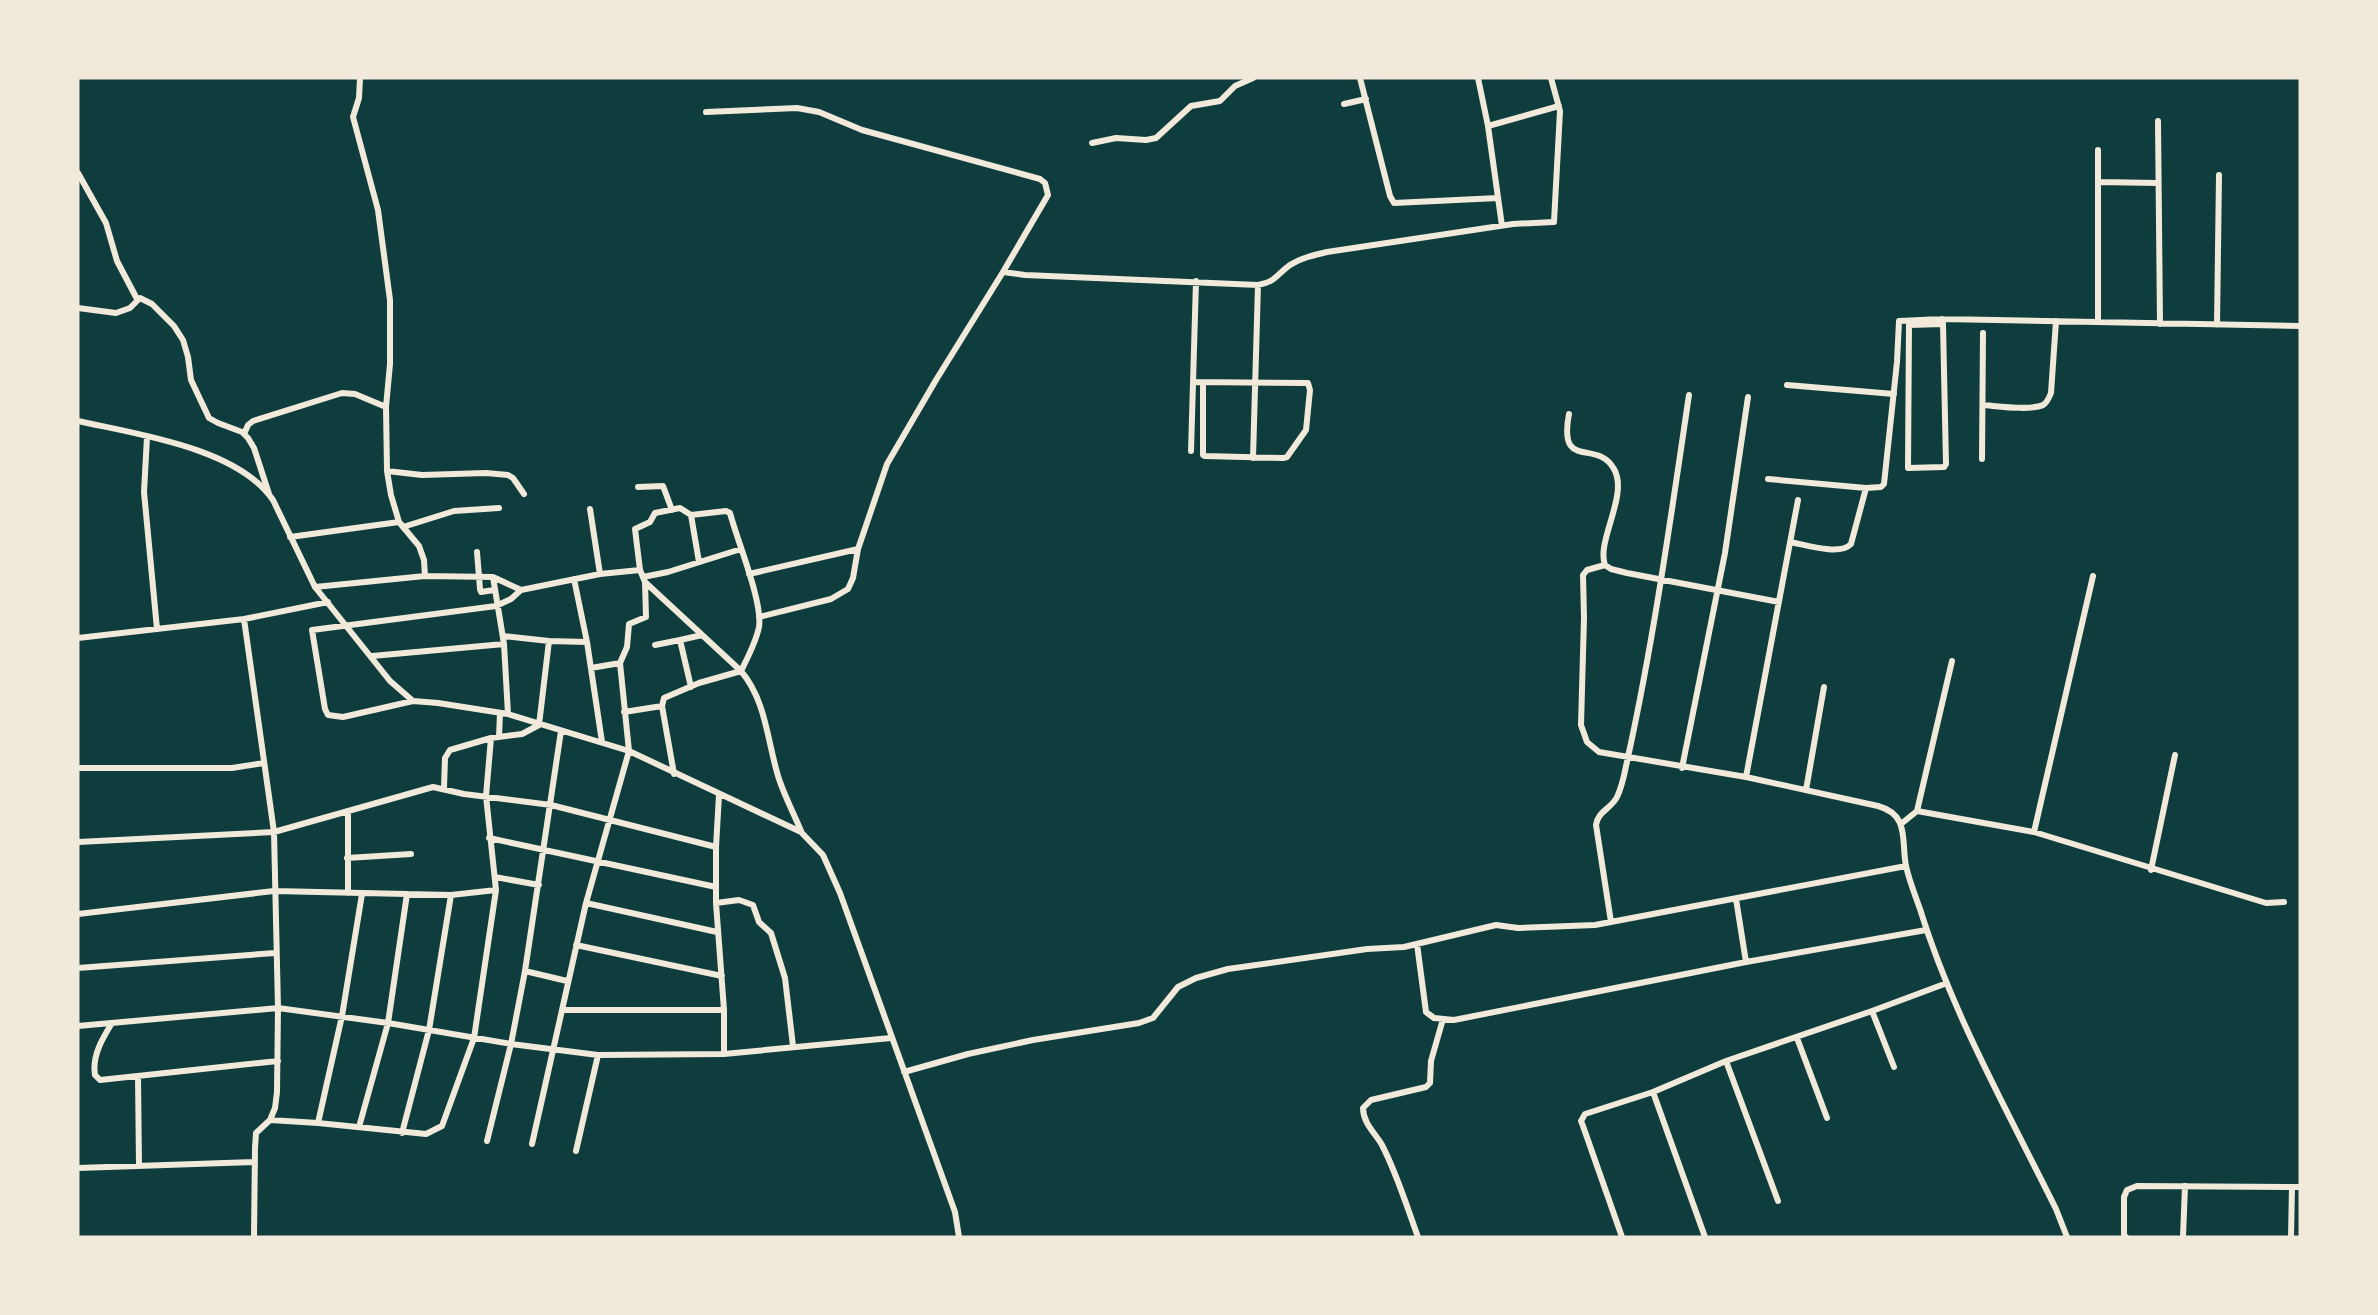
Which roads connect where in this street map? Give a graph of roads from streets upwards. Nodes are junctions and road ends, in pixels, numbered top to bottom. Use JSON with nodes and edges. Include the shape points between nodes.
{"nodes":[{"id":1,"x":360,"y":78,"type":"edge"},
{"id":2,"x":1253,"y":78,"type":"edge"},
{"id":3,"x":1360,"y":78,"type":"edge"},
{"id":4,"x":1478,"y":78,"type":"edge"},
{"id":5,"x":1551,"y":78,"type":"edge"},
{"id":6,"x":1365,"y":99,"type":"junction"},
{"id":7,"x":1344,"y":104,"type":"dead end"},
{"id":8,"x":1559,"y":106,"type":"junction"},
{"id":9,"x":706,"y":112,"type":"dead end"},
{"id":10,"x":2158,"y":121,"type":"dead end"},
{"id":11,"x":1488,"y":126,"type":"junction"},
{"id":12,"x":1092,"y":142,"type":"dead end"},
{"id":13,"x":2098,"y":150,"type":"dead end"},
{"id":14,"x":78,"y":173,"type":"edge"},
{"id":15,"x":2219,"y":175,"type":"dead end"},
{"id":16,"x":2099,"y":182,"type":"junction"},
{"id":17,"x":2158,"y":183,"type":"junction"},
{"id":18,"x":1498,"y":198,"type":"junction"},
{"id":19,"x":1502,"y":226,"type":"junction"},
{"id":20,"x":1003,"y":272,"type":"junction"},
{"id":21,"x":1196,"y":281,"type":"junction"},
{"id":22,"x":1258,"y":285,"type":"junction"},
{"id":23,"x":137,"y":299,"type":"junction"},
{"id":24,"x":78,"y":308,"type":"edge"},
{"id":25,"x":1942,"y":321,"type":"junction"},
{"id":26,"x":2056,"y":321,"type":"junction"},
{"id":27,"x":2098,"y":322,"type":"junction"},
{"id":28,"x":2160,"y":324,"type":"junction"},
{"id":29,"x":2217,"y":325,"type":"junction"},
{"id":30,"x":2300,"y":326,"type":"edge"},
{"id":31,"x":1983,"y":333,"type":"dead end"},
{"id":32,"x":1194,"y":382,"type":"junction"},
{"id":33,"x":1256,"y":382,"type":"junction"},
{"id":34,"x":1203,"y":383,"type":"junction"},
{"id":35,"x":1787,"y":385,"type":"dead end"},
{"id":36,"x":1894,"y":394,"type":"junction"},
{"id":37,"x":1689,"y":395,"type":"dead end"},
{"id":38,"x":1748,"y":397,"type":"dead end"},
{"id":39,"x":1983,"y":405,"type":"junction"},
{"id":40,"x":386,"y":407,"type":"junction"},
{"id":41,"x":1569,"y":414,"type":"dead end"},
{"id":42,"x":78,"y":421,"type":"edge"},
{"id":43,"x":244,"y":434,"type":"junction"},
{"id":44,"x":147,"y":437,"type":"junction"},
{"id":45,"x":1191,"y":451,"type":"dead end"},
{"id":46,"x":1253,"y":458,"type":"junction"},
{"id":47,"x":1982,"y":459,"type":"dead end"},
{"id":48,"x":387,"y":471,"type":"junction"},
{"id":49,"x":1768,"y":479,"type":"dead end"},
{"id":50,"x":638,"y":487,"type":"dead end"},
{"id":51,"x":1866,"y":488,"type":"junction"},
{"id":52,"x":269,"y":494,"type":"junction"},
{"id":53,"x":524,"y":494,"type":"dead end"},
{"id":54,"x":1798,"y":500,"type":"dead end"},
{"id":55,"x":499,"y":508,"type":"dead end"},
{"id":56,"x":590,"y":509,"type":"dead end"},
{"id":57,"x":672,"y":510,"type":"junction"},
{"id":58,"x":691,"y":515,"type":"junction"},
{"id":59,"x":401,"y":524,"type":"junction"},
{"id":60,"x":290,"y":537,"type":"junction"},
{"id":61,"x":1790,"y":542,"type":"junction"},
{"id":62,"x":741,"y":549,"type":"junction"},
{"id":63,"x":858,"y":549,"type":"junction"},
{"id":64,"x":477,"y":552,"type":"dead end"},
{"id":65,"x":699,"y":562,"type":"junction"},
{"id":66,"x":1605,"y":566,"type":"junction"},
{"id":67,"x":600,"y":574,"type":"junction"},
{"id":68,"x":749,"y":574,"type":"junction"},
{"id":69,"x":425,"y":576,"type":"junction"},
{"id":70,"x":478,"y":576,"type":"junction"},
{"id":71,"x":2093,"y":576,"type":"dead end"},
{"id":72,"x":493,"y":577,"type":"junction"},
{"id":73,"x":643,"y":577,"type":"junction"},
{"id":74,"x":573,"y":579,"type":"junction"},
{"id":75,"x":1661,"y":580,"type":"junction"},
{"id":76,"x":315,"y":587,"type":"junction"},
{"id":77,"x":494,"y":590,"type":"junction"},
{"id":78,"x":521,"y":590,"type":"junction"},
{"id":79,"x":1718,"y":590,"type":"junction"},
{"id":80,"x":328,"y":602,"type":"junction"},
{"id":81,"x":1779,"y":602,"type":"junction"},
{"id":82,"x":496,"y":606,"type":"junction"},
{"id":83,"x":759,"y":616,"type":"junction"},
{"id":84,"x":244,"y":619,"type":"junction"},
{"id":85,"x":344,"y":624,"type":"junction"},
{"id":86,"x":157,"y":629,"type":"junction"},
{"id":87,"x":702,"y":635,"type":"junction"},
{"id":88,"x":502,"y":636,"type":"junction"},
{"id":89,"x":78,"y":638,"type":"edge"},
{"id":90,"x":680,"y":640,"type":"junction"},
{"id":91,"x":549,"y":642,"type":"junction"},
{"id":92,"x":587,"y":642,"type":"junction"},
{"id":93,"x":504,"y":644,"type":"junction"},
{"id":94,"x":656,"y":645,"type":"dead end"},
{"id":95,"x":372,"y":656,"type":"junction"},
{"id":96,"x":1952,"y":661,"type":"dead end"},
{"id":97,"x":620,"y":663,"type":"junction"},
{"id":98,"x":591,"y":668,"type":"junction"},
{"id":99,"x":741,"y":670,"type":"junction"},
{"id":100,"x":691,"y":687,"type":"junction"},
{"id":101,"x":1824,"y":687,"type":"dead end"},
{"id":102,"x":413,"y":702,"type":"junction"},
{"id":103,"x":662,"y":706,"type":"junction"},
{"id":104,"x":624,"y":712,"type":"junction"},
{"id":105,"x":500,"y":713,"type":"junction"},
{"id":106,"x":508,"y":714,"type":"junction"},
{"id":107,"x":539,"y":725,"type":"junction"},
{"id":108,"x":561,"y":731,"type":"junction"},
{"id":109,"x":499,"y":737,"type":"junction"},
{"id":110,"x":491,"y":738,"type":"junction"},
{"id":111,"x":602,"y":742,"type":"junction"},
{"id":112,"x":629,"y":751,"type":"junction"},
{"id":113,"x":2175,"y":755,"type":"dead end"},
{"id":114,"x":1628,"y":757,"type":"junction"},
{"id":115,"x":264,"y":763,"type":"junction"},
{"id":116,"x":78,"y":768,"type":"edge"},
{"id":117,"x":1682,"y":768,"type":"junction"},
{"id":118,"x":674,"y":774,"type":"junction"},
{"id":119,"x":1746,"y":777,"type":"junction"},
{"id":120,"x":444,"y":788,"type":"junction"},
{"id":121,"x":1806,"y":790,"type":"junction"},
{"id":122,"x":719,"y":795,"type":"junction"},
{"id":123,"x":486,"y":796,"type":"junction"},
{"id":124,"x":551,"y":805,"type":"junction"},
{"id":125,"x":1917,"y":811,"type":"junction"},
{"id":126,"x":348,"y":812,"type":"junction"},
{"id":127,"x":609,"y":819,"type":"junction"},
{"id":128,"x":1902,"y":824,"type":"junction"},
{"id":129,"x":274,"y":832,"type":"junction"},
{"id":130,"x":801,"y":832,"type":"junction"},
{"id":131,"x":2034,"y":832,"type":"junction"},
{"id":132,"x":489,"y":838,"type":"junction"},
{"id":133,"x":78,"y":842,"type":"edge"},
{"id":134,"x":716,"y":847,"type":"junction"},
{"id":135,"x":545,"y":849,"type":"junction"},
{"id":136,"x":411,"y":854,"type":"dead end"},
{"id":137,"x":347,"y":858,"type":"junction"},
{"id":138,"x":598,"y":861,"type":"junction"},
{"id":139,"x":1906,"y":866,"type":"junction"},
{"id":140,"x":2151,"y":870,"type":"junction"},
{"id":141,"x":495,"y":877,"type":"junction"},
{"id":142,"x":539,"y":885,"type":"junction"},
{"id":143,"x":716,"y":887,"type":"junction"},
{"id":144,"x":496,"y":890,"type":"junction"},
{"id":145,"x":274,"y":891,"type":"junction"},
{"id":146,"x":348,"y":893,"type":"junction"},
{"id":147,"x":362,"y":894,"type":"junction"},
{"id":148,"x":407,"y":894,"type":"junction"},
{"id":149,"x":451,"y":895,"type":"junction"},
{"id":150,"x":1736,"y":899,"type":"junction"},
{"id":151,"x":2284,"y":902,"type":"dead end"},
{"id":152,"x":586,"y":903,"type":"junction"},
{"id":153,"x":716,"y":903,"type":"junction"},
{"id":154,"x":78,"y":914,"type":"edge"},
{"id":155,"x":1611,"y":922,"type":"junction"},
{"id":156,"x":1926,"y":930,"type":"junction"},
{"id":157,"x":717,"y":932,"type":"junction"},
{"id":158,"x":1417,"y":944,"type":"junction"},
{"id":159,"x":576,"y":945,"type":"junction"},
{"id":160,"x":275,"y":952,"type":"junction"},
{"id":161,"x":1746,"y":962,"type":"junction"},
{"id":162,"x":78,"y":968,"type":"edge"},
{"id":163,"x":525,"y":971,"type":"junction"},
{"id":164,"x":722,"y":976,"type":"junction"},
{"id":165,"x":567,"y":981,"type":"junction"},
{"id":166,"x":1947,"y":983,"type":"junction"},
{"id":167,"x":278,"y":1008,"type":"junction"},
{"id":168,"x":562,"y":1010,"type":"junction"},
{"id":169,"x":724,"y":1010,"type":"junction"},
{"id":170,"x":1872,"y":1011,"type":"junction"},
{"id":171,"x":342,"y":1016,"type":"junction"},
{"id":172,"x":1443,"y":1019,"type":"junction"},
{"id":173,"x":112,"y":1023,"type":"junction"},
{"id":174,"x":388,"y":1023,"type":"junction"},
{"id":175,"x":78,"y":1026,"type":"edge"},
{"id":176,"x":429,"y":1030,"type":"junction"},
{"id":177,"x":474,"y":1038,"type":"junction"},
{"id":178,"x":891,"y":1038,"type":"junction"},
{"id":179,"x":1797,"y":1038,"type":"junction"},
{"id":180,"x":511,"y":1044,"type":"junction"},
{"id":181,"x":793,"y":1046,"type":"junction"},
{"id":182,"x":552,"y":1050,"type":"junction"},
{"id":183,"x":724,"y":1054,"type":"junction"},
{"id":184,"x":598,"y":1055,"type":"junction"},
{"id":185,"x":278,"y":1061,"type":"junction"},
{"id":186,"x":1726,"y":1061,"type":"junction"},
{"id":187,"x":1894,"y":1067,"type":"dead end"},
{"id":188,"x":904,"y":1072,"type":"junction"},
{"id":189,"x":138,"y":1076,"type":"junction"},
{"id":190,"x":1653,"y":1092,"type":"junction"},
{"id":191,"x":1827,"y":1118,"type":"dead end"},
{"id":192,"x":270,"y":1120,"type":"junction"},
{"id":193,"x":318,"y":1122,"type":"junction"},
{"id":194,"x":358,"y":1127,"type":"junction"},
{"id":195,"x":402,"y":1133,"type":"junction"},
{"id":196,"x":487,"y":1141,"type":"dead end"},
{"id":197,"x":532,"y":1144,"type":"dead end"},
{"id":198,"x":576,"y":1150,"type":"dead end"},
{"id":199,"x":254,"y":1162,"type":"junction"},
{"id":200,"x":139,"y":1166,"type":"junction"},
{"id":201,"x":78,"y":1168,"type":"edge"},
{"id":202,"x":2185,"y":1186,"type":"junction"},
{"id":203,"x":2292,"y":1186,"type":"junction"},
{"id":204,"x":2300,"y":1187,"type":"edge"},
{"id":205,"x":1778,"y":1201,"type":"dead end"},
{"id":206,"x":254,"y":1237,"type":"edge"},
{"id":207,"x":960,"y":1237,"type":"edge"},
{"id":208,"x":1418,"y":1237,"type":"edge"},
{"id":209,"x":1622,"y":1237,"type":"edge"},
{"id":210,"x":1705,"y":1237,"type":"edge"},
{"id":211,"x":2067,"y":1237,"type":"edge"},
{"id":212,"x":2126,"y":1237,"type":"edge"},
{"id":213,"x":2183,"y":1237,"type":"edge"},
{"id":214,"x":2291,"y":1237,"type":"edge"}],
"edges":[{"from":1,"to":40,"type":"street","via":[[353,117],[378,210],[390,300]]},
{"from":2,"to":12,"type":"street","via":[[1236,86],[1220,102],[1191,106],[1156,138]]},
{"from":3,"to":6,"type":"street"},
{"from":4,"to":11,"type":"street"},
{"from":5,"to":8,"type":"street"},
{"from":6,"to":7,"type":"street"},
{"from":6,"to":18,"type":"street","via":[[1394,203]]},
{"from":8,"to":11,"type":"street"},
{"from":8,"to":19,"type":"street","via":[[1554,222]]},
{"from":9,"to":20,"type":"street","via":[[797,108],[819,112],[862,130],[1040,179],[1048,195]]},
{"from":10,"to":17,"type":"street"},
{"from":11,"to":18,"type":"street"},
{"from":13,"to":16,"type":"street"},
{"from":14,"to":23,"type":"street","via":[[106,223],[117,261]]},
{"from":15,"to":29,"type":"street"},
{"from":16,"to":17,"type":"street"},
{"from":16,"to":27,"type":"street"},
{"from":17,"to":28,"type":"street"},
{"from":18,"to":19,"type":"street"},
{"from":19,"to":22,"type":"street","via":[[1309,256],[1270,282]]},
{"from":20,"to":21,"type":"street"},
{"from":20,"to":63,"type":"street","via":[[887,464]]},
{"from":21,"to":22,"type":"street"},
{"from":21,"to":32,"type":"street"},
{"from":22,"to":33,"type":"street"},
{"from":23,"to":24,"type":"street","via":[[130,309],[116,313]]},
{"from":23,"to":43,"type":"street","via":[[152,304],[179,333],[191,380],[210,418]]},
{"from":25,"to":25,"type":"street","via":[[1946,464],[1908,468],[1909,325]]},
{"from":25,"to":26,"type":"street"},
{"from":25,"to":36,"type":"street","via":[[1899,321]]},
{"from":26,"to":27,"type":"street"},
{"from":26,"to":39,"type":"street","via":[[2048,400],[2034,406]]},
{"from":27,"to":28,"type":"street"},
{"from":28,"to":29,"type":"street"},
{"from":29,"to":30,"type":"street"},
{"from":31,"to":39,"type":"street"},
{"from":32,"to":34,"type":"street"},
{"from":32,"to":45,"type":"street"},
{"from":33,"to":34,"type":"street"},
{"from":33,"to":46,"type":"street"},
{"from":33,"to":46,"type":"street","via":[[1308,383],[1310,390],[1306,430],[1287,457]]},
{"from":34,"to":46,"type":"street","via":[[1203,455]]},
{"from":35,"to":36,"type":"street"},
{"from":36,"to":51,"type":"street","via":[[1884,484]]},
{"from":37,"to":75,"type":"street"},
{"from":38,"to":79,"type":"street"},
{"from":39,"to":47,"type":"street"},
{"from":40,"to":43,"type":"street","via":[[342,393],[253,421]]},
{"from":40,"to":48,"type":"street"},
{"from":41,"to":66,"type":"street","via":[[1569,445],[1608,462],[1617,477]]},
{"from":42,"to":44,"type":"street"},
{"from":43,"to":52,"type":"street","via":[[254,448]]},
{"from":44,"to":52,"type":"street","via":[[202,452],[237,467]]},
{"from":44,"to":86,"type":"street","via":[[144,492]]},
{"from":48,"to":53,"type":"street","via":[[508,475]]},
{"from":48,"to":59,"type":"street"},
{"from":49,"to":51,"type":"street"},
{"from":50,"to":57,"type":"street","via":[[663,486]]},
{"from":51,"to":61,"type":"street","via":[[1848,548],[1837,550]]},
{"from":52,"to":60,"type":"street"},
{"from":54,"to":61,"type":"street"},
{"from":55,"to":59,"type":"street","via":[[454,511]]},
{"from":56,"to":67,"type":"street"},
{"from":57,"to":58,"type":"street","via":[[684,509]]},
{"from":57,"to":73,"type":"street","via":[[656,513],[650,522],[636,527]]},
{"from":58,"to":62,"type":"street","via":[[730,513]]},
{"from":58,"to":65,"type":"street"},
{"from":59,"to":60,"type":"street"},
{"from":59,"to":69,"type":"street","via":[[419,546]]},
{"from":60,"to":76,"type":"street"},
{"from":61,"to":81,"type":"street"},
{"from":62,"to":65,"type":"street"},
{"from":62,"to":68,"type":"street"},
{"from":63,"to":68,"type":"street"},
{"from":63,"to":83,"type":"street","via":[[853,578],[843,593]]},
{"from":64,"to":70,"type":"street"},
{"from":65,"to":73,"type":"street"},
{"from":66,"to":75,"type":"street"},
{"from":66,"to":114,"type":"street","via":[[1587,570],[1583,575],[1581,725],[1591,747]]},
{"from":67,"to":73,"type":"street"},
{"from":67,"to":74,"type":"street"},
{"from":68,"to":83,"type":"street"},
{"from":69,"to":70,"type":"street"},
{"from":69,"to":76,"type":"street"},
{"from":70,"to":72,"type":"street"},
{"from":70,"to":77,"type":"street","via":[[481,592]]},
{"from":71,"to":131,"type":"street"},
{"from":72,"to":77,"type":"street"},
{"from":72,"to":78,"type":"street"},
{"from":73,"to":87,"type":"street"},
{"from":73,"to":97,"type":"street","via":[[645,617],[629,624],[627,647]]},
{"from":74,"to":78,"type":"street"},
{"from":74,"to":92,"type":"street"},
{"from":75,"to":79,"type":"street"},
{"from":75,"to":114,"type":"street"},
{"from":76,"to":80,"type":"street"},
{"from":77,"to":82,"type":"street"},
{"from":78,"to":82,"type":"street"},
{"from":79,"to":81,"type":"street"},
{"from":79,"to":117,"type":"street"},
{"from":80,"to":84,"type":"street"},
{"from":80,"to":85,"type":"street"},
{"from":81,"to":119,"type":"street"},
{"from":82,"to":85,"type":"street"},
{"from":82,"to":88,"type":"street"},
{"from":83,"to":99,"type":"street","via":[[756,637]]},
{"from":84,"to":86,"type":"street"},
{"from":84,"to":115,"type":"street"},
{"from":85,"to":95,"type":"street"},
{"from":85,"to":102,"type":"street","via":[[312,630],[328,715],[343,717]]},
{"from":86,"to":89,"type":"street"},
{"from":87,"to":90,"type":"street"},
{"from":87,"to":99,"type":"street"},
{"from":88,"to":91,"type":"street"},
{"from":88,"to":93,"type":"street"},
{"from":90,"to":94,"type":"street"},
{"from":90,"to":100,"type":"street"},
{"from":91,"to":92,"type":"street"},
{"from":91,"to":107,"type":"street"},
{"from":92,"to":98,"type":"street"},
{"from":93,"to":95,"type":"street"},
{"from":93,"to":106,"type":"street"},
{"from":95,"to":102,"type":"street","via":[[390,681]]},
{"from":96,"to":125,"type":"street"},
{"from":97,"to":98,"type":"street"},
{"from":97,"to":104,"type":"street"},
{"from":98,"to":111,"type":"street"},
{"from":99,"to":100,"type":"street"},
{"from":99,"to":130,"type":"street","via":[[761,705],[780,781]]},
{"from":100,"to":103,"type":"street","via":[[664,698]]},
{"from":101,"to":121,"type":"street"},
{"from":102,"to":105,"type":"street"},
{"from":103,"to":104,"type":"street"},
{"from":103,"to":118,"type":"street"},
{"from":104,"to":112,"type":"street"},
{"from":105,"to":106,"type":"street"},
{"from":105,"to":109,"type":"street"},
{"from":106,"to":107,"type":"street"},
{"from":107,"to":108,"type":"street"},
{"from":107,"to":109,"type":"street","via":[[522,734]]},
{"from":108,"to":111,"type":"street"},
{"from":108,"to":124,"type":"street"},
{"from":109,"to":110,"type":"street"},
{"from":110,"to":120,"type":"street","via":[[446,754]]},
{"from":110,"to":123,"type":"street"},
{"from":111,"to":112,"type":"street"},
{"from":112,"to":118,"type":"street"},
{"from":112,"to":127,"type":"street"},
{"from":113,"to":140,"type":"street"},
{"from":114,"to":117,"type":"street"},
{"from":114,"to":155,"type":"street","via":[[1618,795],[1602,811],[1596,825]]},
{"from":115,"to":116,"type":"street","via":[[232,768]]},
{"from":115,"to":129,"type":"street"},
{"from":117,"to":119,"type":"street"},
{"from":118,"to":122,"type":"street"},
{"from":119,"to":121,"type":"street"},
{"from":120,"to":123,"type":"street"},
{"from":120,"to":126,"type":"street","via":[[426,788]]},
{"from":121,"to":128,"type":"street","via":[[1889,809]]},
{"from":122,"to":130,"type":"street"},
{"from":122,"to":134,"type":"street"},
{"from":123,"to":124,"type":"street"},
{"from":123,"to":132,"type":"street"},
{"from":124,"to":127,"type":"street"},
{"from":124,"to":135,"type":"street"},
{"from":125,"to":128,"type":"street"},
{"from":125,"to":131,"type":"street"},
{"from":126,"to":129,"type":"street"},
{"from":126,"to":137,"type":"street"},
{"from":127,"to":134,"type":"street"},
{"from":127,"to":138,"type":"street"},
{"from":128,"to":139,"type":"street"},
{"from":129,"to":133,"type":"street"},
{"from":129,"to":145,"type":"street"},
{"from":130,"to":178,"type":"street","via":[[823,855],[840,893]]},
{"from":131,"to":140,"type":"street"},
{"from":132,"to":135,"type":"street"},
{"from":132,"to":141,"type":"street"},
{"from":134,"to":143,"type":"street"},
{"from":135,"to":138,"type":"street"},
{"from":135,"to":142,"type":"street"},
{"from":136,"to":137,"type":"street"},
{"from":137,"to":146,"type":"street"},
{"from":138,"to":143,"type":"street"},
{"from":138,"to":152,"type":"street"},
{"from":139,"to":150,"type":"street"},
{"from":139,"to":156,"type":"street"},
{"from":140,"to":151,"type":"street","via":[[2266,903]]},
{"from":141,"to":142,"type":"street"},
{"from":141,"to":144,"type":"street"},
{"from":142,"to":163,"type":"street"},
{"from":143,"to":153,"type":"street"},
{"from":144,"to":149,"type":"street"},
{"from":144,"to":177,"type":"street"},
{"from":145,"to":146,"type":"street"},
{"from":145,"to":154,"type":"street"},
{"from":145,"to":160,"type":"street"},
{"from":146,"to":147,"type":"street"},
{"from":147,"to":148,"type":"street"},
{"from":147,"to":171,"type":"street"},
{"from":148,"to":149,"type":"street"},
{"from":148,"to":174,"type":"street"},
{"from":149,"to":176,"type":"street"},
{"from":150,"to":155,"type":"street"},
{"from":150,"to":161,"type":"street"},
{"from":152,"to":157,"type":"street"},
{"from":152,"to":159,"type":"street"},
{"from":153,"to":157,"type":"street"},
{"from":153,"to":181,"type":"street","via":[[739,900],[753,905],[759,922],[771,933],[789,998]]},
{"from":155,"to":158,"type":"street","via":[[1557,928],[1496,925]]},
{"from":156,"to":161,"type":"street"},
{"from":156,"to":166,"type":"street"},
{"from":157,"to":164,"type":"street"},
{"from":158,"to":172,"type":"street","via":[[1426,1012]]},
{"from":158,"to":188,"type":"street","via":[[1211,973],[1178,987],[1153,1018],[1139,1023],[1025,1041]]},
{"from":159,"to":164,"type":"street"},
{"from":159,"to":165,"type":"street"},
{"from":160,"to":162,"type":"street"},
{"from":160,"to":167,"type":"street"},
{"from":161,"to":172,"type":"street","via":[[1486,1014]]},
{"from":163,"to":165,"type":"street"},
{"from":163,"to":180,"type":"street"},
{"from":164,"to":169,"type":"street"},
{"from":165,"to":168,"type":"street"},
{"from":166,"to":170,"type":"street"},
{"from":166,"to":211,"type":"street"},
{"from":167,"to":171,"type":"street"},
{"from":167,"to":173,"type":"street"},
{"from":167,"to":185,"type":"street"},
{"from":168,"to":169,"type":"street"},
{"from":168,"to":182,"type":"street"},
{"from":169,"to":183,"type":"street"},
{"from":170,"to":179,"type":"street"},
{"from":170,"to":187,"type":"street"},
{"from":171,"to":174,"type":"street"},
{"from":171,"to":193,"type":"street"},
{"from":172,"to":208,"type":"street","via":[[1431,1061],[1430,1083],[1371,1100],[1363,1108]]},
{"from":173,"to":175,"type":"street"},
{"from":173,"to":189,"type":"street","via":[[98,1050],[95,1075],[100,1080]]},
{"from":174,"to":176,"type":"street"},
{"from":174,"to":194,"type":"street"},
{"from":176,"to":177,"type":"street"},
{"from":176,"to":195,"type":"street"},
{"from":177,"to":180,"type":"street"},
{"from":177,"to":195,"type":"street","via":[[442,1126],[426,1134]]},
{"from":178,"to":181,"type":"street"},
{"from":178,"to":188,"type":"street"},
{"from":179,"to":186,"type":"street"},
{"from":179,"to":191,"type":"street"},
{"from":180,"to":182,"type":"street"},
{"from":180,"to":196,"type":"street"},
{"from":181,"to":183,"type":"street"},
{"from":182,"to":184,"type":"street"},
{"from":182,"to":197,"type":"street"},
{"from":183,"to":184,"type":"street"},
{"from":184,"to":198,"type":"street"},
{"from":185,"to":189,"type":"street"},
{"from":185,"to":192,"type":"street","via":[[275,1108]]},
{"from":186,"to":190,"type":"street"},
{"from":186,"to":205,"type":"street"},
{"from":188,"to":207,"type":"street","via":[[955,1212]]},
{"from":189,"to":200,"type":"street"},
{"from":190,"to":209,"type":"street","via":[[1582,1116],[1582,1126]]},
{"from":190,"to":210,"type":"street"},
{"from":192,"to":193,"type":"street"},
{"from":192,"to":199,"type":"street","via":[[256,1133]]},
{"from":193,"to":194,"type":"street"},
{"from":194,"to":195,"type":"street"},
{"from":199,"to":200,"type":"street"},
{"from":199,"to":206,"type":"street"},
{"from":200,"to":201,"type":"street"},
{"from":202,"to":203,"type":"street"},
{"from":202,"to":212,"type":"street","via":[[2137,1186],[2127,1190]]},
{"from":202,"to":213,"type":"street"},
{"from":203,"to":204,"type":"street"},
{"from":203,"to":214,"type":"street"}]}
